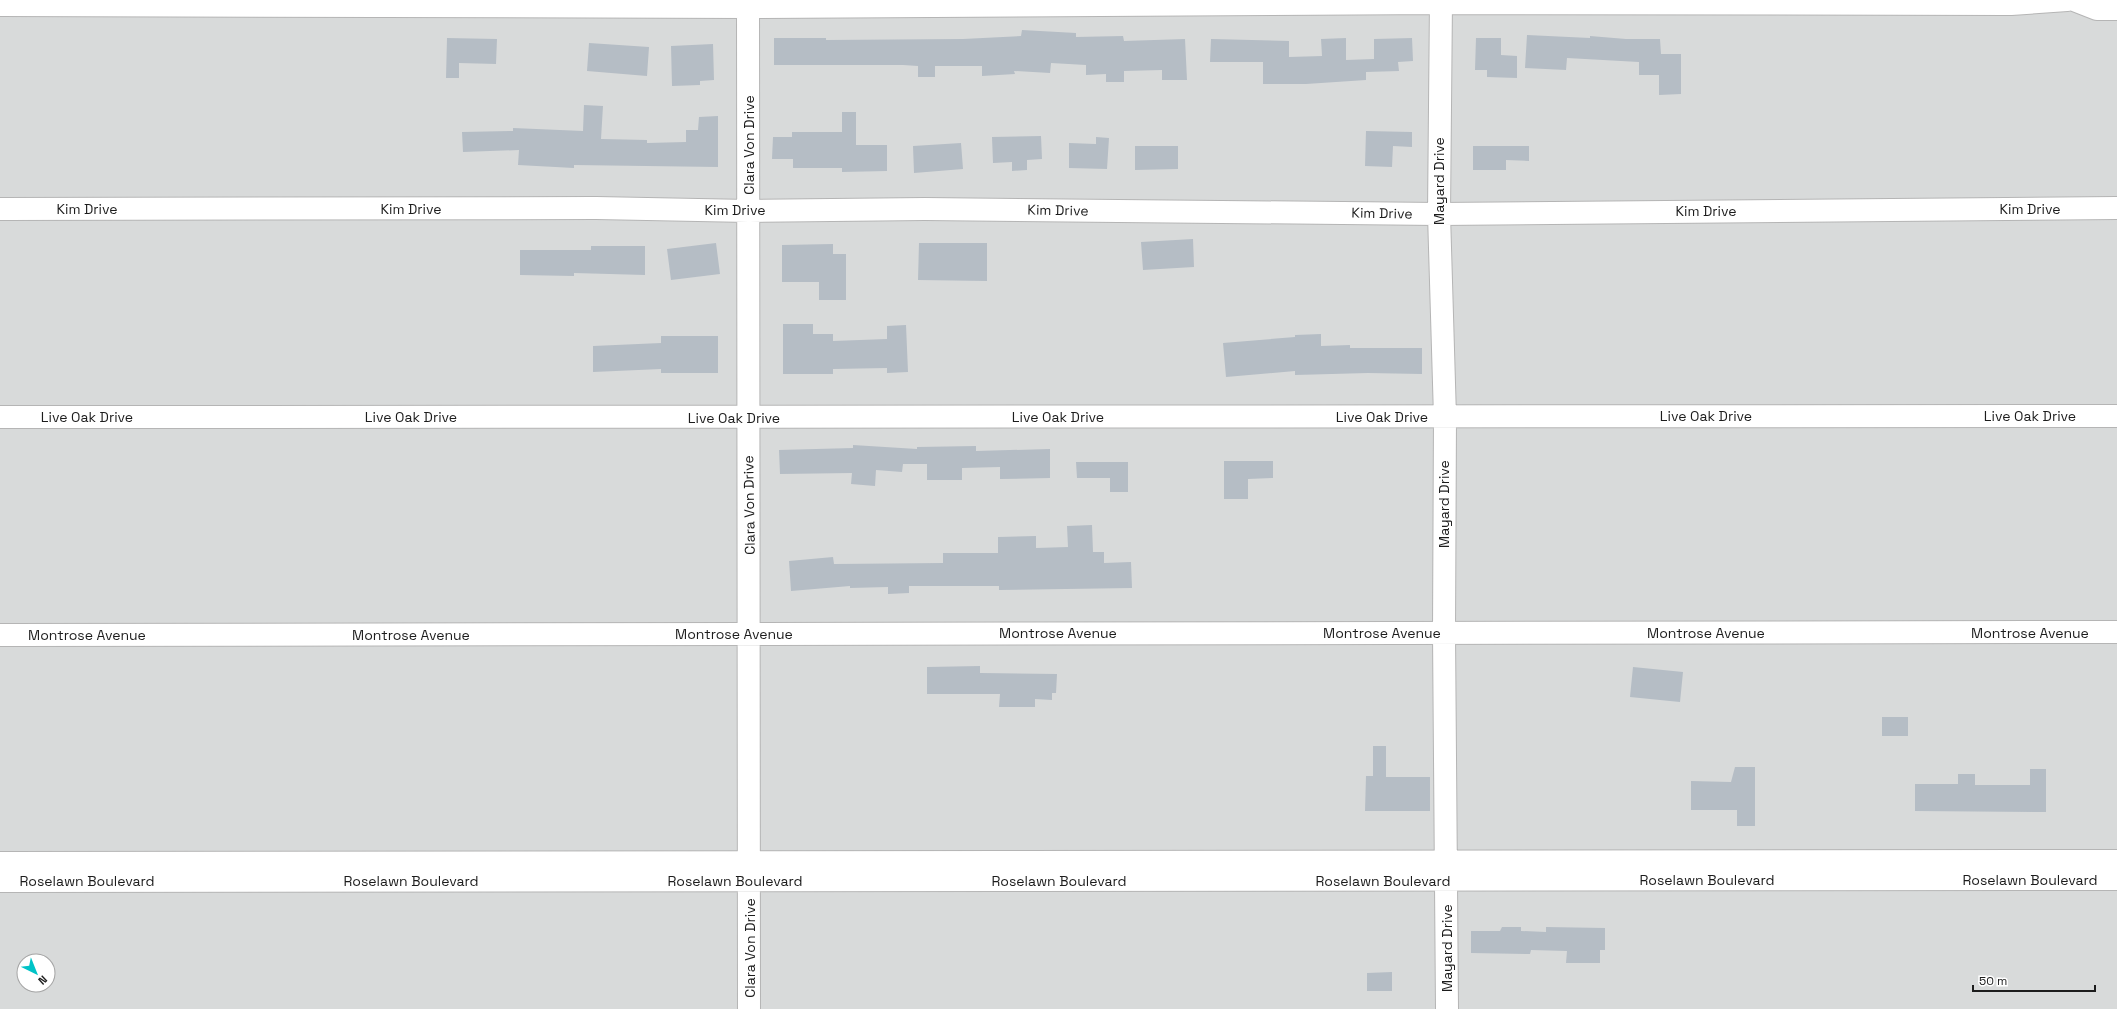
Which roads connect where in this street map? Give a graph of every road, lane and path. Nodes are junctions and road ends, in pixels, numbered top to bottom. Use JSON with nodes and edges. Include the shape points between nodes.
{"nodes":[{"id":1,"x":2067,"y":0,"type":"edge"},
{"id":2,"x":2074,"y":0,"type":"edge"},
{"id":3,"x":1441,"y":1,"type":"edge"},
{"id":4,"x":748,"y":4,"type":"edge"},
{"id":5,"x":0,"y":5,"type":"edge"},
{"id":6,"x":2117,"y":10,"type":"edge"},
{"id":7,"x":2117,"y":208,"type":"edge"},
{"id":8,"x":0,"y":209,"type":"edge"},
{"id":9,"x":749,"y":211,"type":"junction"},
{"id":10,"x":1439,"y":214,"type":"junction"},
{"id":11,"x":2117,"y":416,"type":"edge"},
{"id":12,"x":0,"y":417,"type":"edge"},
{"id":13,"x":1444,"y":417,"type":"junction"},
{"id":14,"x":748,"y":418,"type":"junction"},
{"id":15,"x":2117,"y":632,"type":"edge"},
{"id":16,"x":750,"y":633,"type":"junction"},
{"id":17,"x":1444,"y":633,"type":"junction"},
{"id":18,"x":0,"y":635,"type":"edge"},
{"id":19,"x":2117,"y":861,"type":"edge"},
{"id":20,"x":0,"y":863,"type":"edge"},
{"id":21,"x":2018,"y":870,"type":"junction"},
{"id":22,"x":1447,"y":871,"type":"junction"},
{"id":23,"x":171,"y":872,"type":"junction"},
{"id":24,"x":750,"y":872,"type":"junction"},
{"id":25,"x":2117,"y":879,"type":"edge"},
{"id":26,"x":0,"y":881,"type":"edge"},
{"id":27,"x":750,"y":1009,"type":"edge"},
{"id":28,"x":1447,"y":1009,"type":"edge"}],
"edges":[{"from":1,"to":3,"type":"street","via":[[2011,4]]},
{"from":2,"to":6,"type":"street","via":[[2097,9]]},
{"from":3,"to":4,"type":"street"},
{"from":3,"to":10,"type":"street","name":"Mayard Drive"},
{"from":4,"to":5,"type":"street"},
{"from":4,"to":9,"type":"street","name":"Clara Von Drive"},
{"from":7,"to":10,"type":"street","name":"Kim Drive"},
{"from":8,"to":9,"type":"street","name":"Kim Drive","via":[[596,208]]},
{"from":9,"to":10,"type":"street","name":"Kim Drive","via":[[933,209]]},
{"from":9,"to":14,"type":"street","name":"Clara Von Drive"},
{"from":10,"to":13,"type":"street","name":"Mayard Drive"},
{"from":11,"to":13,"type":"street","name":"Live Oak Drive"},
{"from":12,"to":14,"type":"street","name":"Live Oak Drive"},
{"from":13,"to":14,"type":"street","name":"Live Oak Drive"},
{"from":13,"to":17,"type":"street","name":"Mayard Drive"},
{"from":14,"to":16,"type":"street","name":"Clara Von Drive"},
{"from":15,"to":17,"type":"street","name":"Montrose Avenue"},
{"from":16,"to":17,"type":"street","name":"Montrose Avenue"},
{"from":16,"to":18,"type":"street","name":"Montrose Avenue"},
{"from":16,"to":24,"type":"street","name":"Clara Von Drive"},
{"from":17,"to":22,"type":"street","name":"Mayard Drive"},
{"from":19,"to":21,"type":"street","name":"Roselawn Boulevard"},
{"from":20,"to":23,"type":"street","name":"Roselawn Boulevard"},
{"from":21,"to":22,"type":"street","name":"Roselawn Boulevard"},
{"from":21,"to":25,"type":"street","name":"Roselawn Boulevard"},
{"from":22,"to":24,"type":"street","name":"Roselawn Boulevard"},
{"from":22,"to":28,"type":"street","name":"Mayard Drive"},
{"from":23,"to":24,"type":"street","name":"Roselawn Boulevard"},
{"from":23,"to":26,"type":"street","name":"Roselawn Boulevard"},
{"from":24,"to":27,"type":"street","name":"Clara Von Drive"}]}
